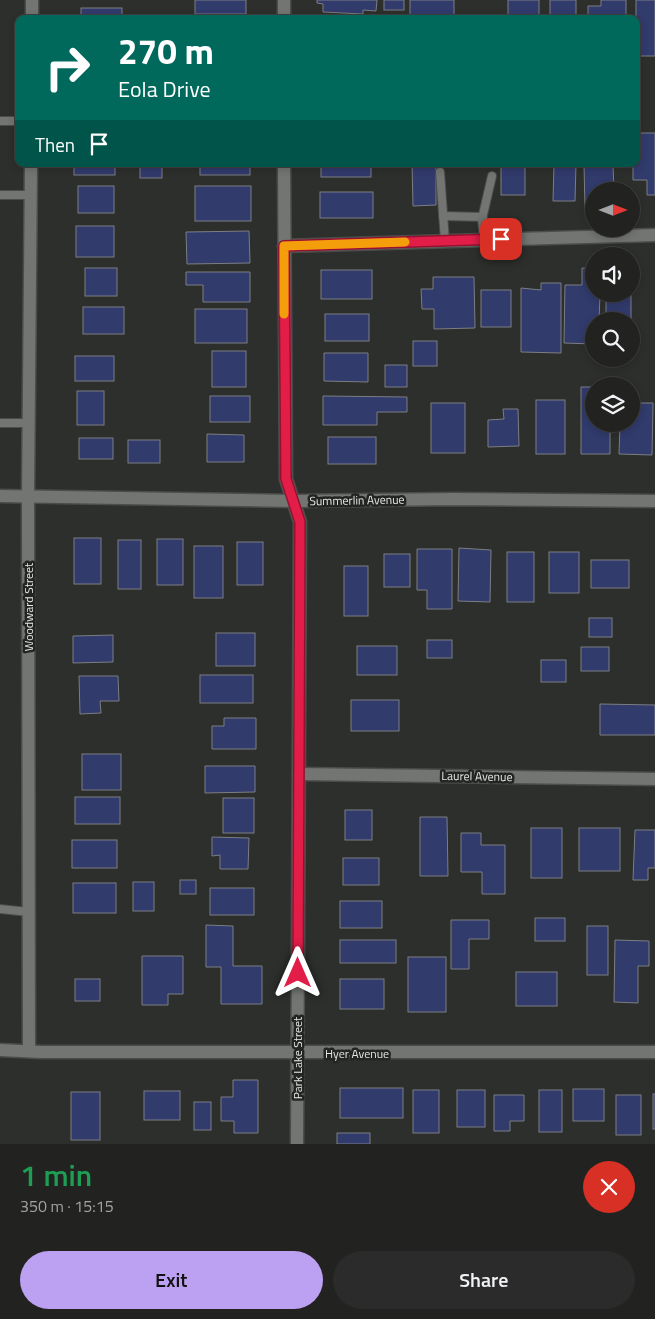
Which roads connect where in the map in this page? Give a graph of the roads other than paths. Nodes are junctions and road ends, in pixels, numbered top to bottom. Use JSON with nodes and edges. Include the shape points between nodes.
{"nodes":[{"id":1,"x":32,"y":0,"type":"edge"},
{"id":2,"x":284,"y":0,"type":"edge"},
{"id":3,"x":32,"y":15,"type":"edge"},
{"id":4,"x":284,"y":15,"type":"edge"},
{"id":5,"x":0,"y":121,"type":"edge"},
{"id":6,"x":15,"y":121,"type":"edge"},
{"id":7,"x":31,"y":167,"type":"edge"},
{"id":8,"x":284,"y":167,"type":"edge"},
{"id":9,"x":440,"y":172,"type":"dead end"},
{"id":10,"x":492,"y":176,"type":"dead end"},
{"id":11,"x":0,"y":196,"type":"edge"},
{"id":12,"x":31,"y":196,"type":"junction"},
{"id":13,"x":443,"y":216,"type":"junction"},
{"id":14,"x":483,"y":216,"type":"junction"},
{"id":15,"x":655,"y":235,"type":"edge"},
{"id":16,"x":484,"y":240,"type":"junction"},
{"id":17,"x":445,"y":241,"type":"junction"},
{"id":18,"x":284,"y":246,"type":"junction"},
{"id":19,"x":0,"y":423,"type":"edge"},
{"id":20,"x":28,"y":423,"type":"junction"},
{"id":21,"x":0,"y":496,"type":"edge"},
{"id":22,"x":28,"y":497,"type":"junction"},
{"id":23,"x":293,"y":501,"type":"junction"},
{"id":24,"x":655,"y":501,"type":"edge"},
{"id":25,"x":299,"y":774,"type":"junction"},
{"id":26,"x":655,"y":779,"type":"edge"},
{"id":27,"x":0,"y":909,"type":"edge"},
{"id":28,"x":28,"y":912,"type":"junction"},
{"id":29,"x":0,"y":1050,"type":"edge"},
{"id":30,"x":29,"y":1050,"type":"junction"},
{"id":31,"x":655,"y":1052,"type":"edge"},
{"id":32,"x":297,"y":1053,"type":"junction"},
{"id":33,"x":297,"y":1144,"type":"edge"}],
"edges":[{"from":1,"to":3,"type":"street"},
{"from":2,"to":4,"type":"street"},
{"from":5,"to":6,"type":"lane"},
{"from":7,"to":12,"type":"street","name":"Woodward Street"},
{"from":8,"to":18,"type":"street","name":"Park Lake Street"},
{"from":9,"to":13,"type":"lane"},
{"from":10,"to":14,"type":"lane"},
{"from":11,"to":12,"type":"lane"},
{"from":12,"to":20,"type":"street","name":"Woodward Street"},
{"from":13,"to":14,"type":"lane"},
{"from":13,"to":17,"type":"lane"},
{"from":14,"to":16,"type":"lane"},
{"from":15,"to":16,"type":"street"},
{"from":16,"to":17,"type":"street"},
{"from":17,"to":18,"type":"street"},
{"from":18,"to":23,"type":"street","name":"Park Lake Street","via":[[286,479]]},
{"from":19,"to":20,"type":"lane"},
{"from":20,"to":22,"type":"street","name":"Woodward Street"},
{"from":21,"to":22,"type":"street","name":"Summerlin Avenue"},
{"from":22,"to":23,"type":"street","name":"Summerlin Avenue"},
{"from":22,"to":28,"type":"street","name":"Woodward Street"},
{"from":23,"to":24,"type":"street","name":"Summerlin Avenue"},
{"from":23,"to":25,"type":"street","name":"Park Lake Street","via":[[300,522]]},
{"from":25,"to":26,"type":"street","name":"Laurel Avenue"},
{"from":25,"to":32,"type":"street","name":"Park Lake Street"},
{"from":27,"to":28,"type":"lane"},
{"from":28,"to":30,"type":"street","name":"Woodward Street"},
{"from":29,"to":30,"type":"street","name":"Hyer Avenue"},
{"from":30,"to":32,"type":"street","name":"Hyer Avenue"},
{"from":31,"to":32,"type":"street","name":"Hyer Avenue"},
{"from":32,"to":33,"type":"street","name":"Park Lake Street"}]}
